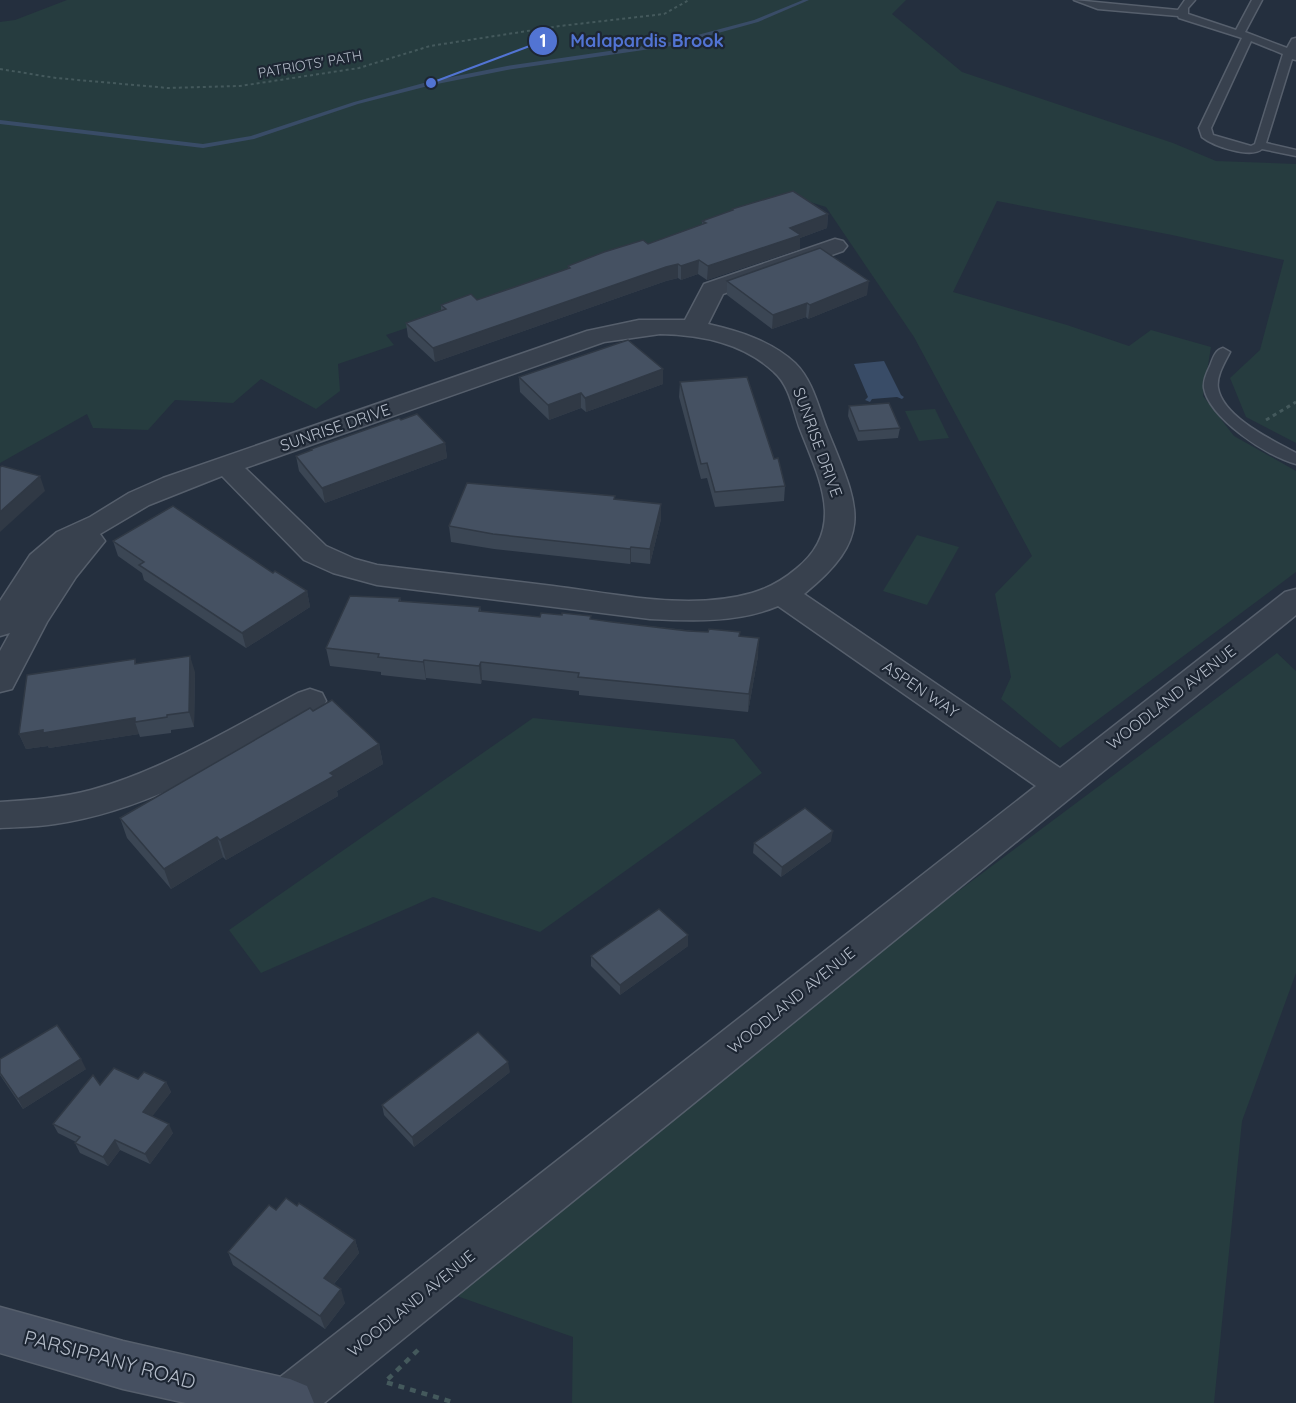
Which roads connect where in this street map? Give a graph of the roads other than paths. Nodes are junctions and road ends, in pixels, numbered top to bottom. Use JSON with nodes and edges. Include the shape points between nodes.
{"nodes":[{"id":1,"x":1079,"y":0,"type":"edge"},
{"id":2,"x":1190,"y":0,"type":"edge"},
{"id":3,"x":1257,"y":0,"type":"edge"},
{"id":4,"x":1183,"y":14,"type":"junction"},
{"id":5,"x":1243,"y":36,"type":"junction"},
{"id":6,"x":1296,"y":41,"type":"edge"},
{"id":7,"x":1292,"y":56,"type":"edge"},
{"id":8,"x":1260,"y":145,"type":"junction"},
{"id":9,"x":1296,"y":153,"type":"edge"},
{"id":10,"x":834,"y":246,"type":"dead end"},
{"id":11,"x":693,"y":328,"type":"junction"},
{"id":12,"x":1223,"y":352,"type":"dead end"},
{"id":13,"x":1296,"y":459,"type":"edge"},
{"id":14,"x":226,"y":465,"type":"junction"},
{"id":15,"x":781,"y":593,"type":"junction"},
{"id":16,"x":1296,"y":599,"type":"edge"},
{"id":17,"x":12,"y":622,"type":"edge"},
{"id":18,"x":0,"y":681,"type":"edge"},
{"id":19,"x":310,"y":701,"type":"dead end"},
{"id":20,"x":1060,"y":785,"type":"junction"},
{"id":21,"x":0,"y":815,"type":"edge"},
{"id":22,"x":0,"y":1330,"type":"edge"},
{"id":23,"x":289,"y":1403,"type":"edge"}],
"edges":[{"from":1,"to":4,"type":"lane","via":[[1098,6]]},
{"from":2,"to":4,"type":"lane"},
{"from":3,"to":5,"type":"lane"},
{"from":4,"to":5,"type":"lane"},
{"from":5,"to":7,"type":"lane"},
{"from":5,"to":8,"type":"lane","via":[[1205,128],[1208,137],[1222,143],[1254,150]]},
{"from":6,"to":7,"type":"lane"},
{"from":7,"to":8,"type":"lane"},
{"from":8,"to":9,"type":"lane"},
{"from":10,"to":11,"type":"street","via":[[713,289]]},
{"from":11,"to":14,"type":"street","name":"SUNRISE DRIVE","via":[[638,327],[596,336]]},
{"from":11,"to":15,"type":"street","name":"SUNRISE DRIVE","via":[[755,347],[785,368],[795,380],[838,492],[842,511],[836,542],[812,573]]},
{"from":12,"to":13,"type":"lane","via":[[1211,387],[1220,405],[1249,433]]},
{"from":14,"to":15,"type":"street","name":"SUNRISE DRIVE","via":[[315,553],[377,575],[674,610],[733,608]]},
{"from":14,"to":17,"type":"street","name":"SUNRISE DRIVE","via":[[156,491],[100,523],[88,545]]},
{"from":15,"to":20,"type":"street","name":"ASPEN WAY"},
{"from":16,"to":20,"type":"street","name":"WOODLAND AVENUE"},
{"from":17,"to":18,"type":"street","name":"SUNRISE DRIVE"},
{"from":19,"to":21,"type":"street","via":[[151,782],[55,811]]},
{"from":20,"to":23,"type":"street","name":"WOODLAND AVENUE"},
{"from":22,"to":23,"type":"main road","name":"PARSIPPANY ROAD","via":[[123,1365]]}]}
